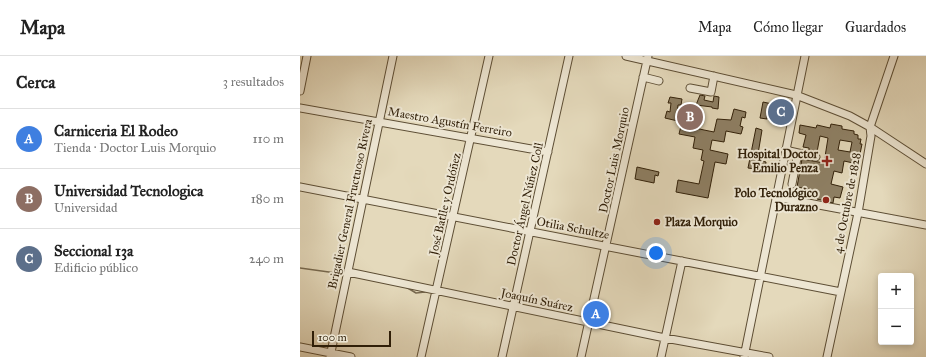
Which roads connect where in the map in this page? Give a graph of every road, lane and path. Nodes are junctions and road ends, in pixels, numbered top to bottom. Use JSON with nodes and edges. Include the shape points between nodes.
{"nodes":[{"id":1,"x":307,"y":56,"type":"edge"},
{"id":2,"x":393,"y":56,"type":"edge"},
{"id":3,"x":489,"y":56,"type":"edge"},
{"id":4,"x":569,"y":56,"type":"edge"},
{"id":5,"x":626,"y":56,"type":"edge"},
{"id":6,"x":805,"y":56,"type":"edge"},
{"id":7,"x":894,"y":56,"type":"edge"},
{"id":8,"x":647,"y":58,"type":"edge"},
{"id":9,"x":714,"y":76,"type":"junction"},
{"id":10,"x":643,"y":77,"type":"junction"},
{"id":11,"x":659,"y":81,"type":"dead end"},
{"id":12,"x":690,"y":88,"type":"dead end"},
{"id":13,"x":300,"y":91,"type":"edge"},
{"id":14,"x":796,"y":95,"type":"junction"},
{"id":15,"x":300,"y":108,"type":"edge"},
{"id":16,"x":379,"y":121,"type":"junction"},
{"id":17,"x":870,"y":127,"type":"junction"},
{"id":18,"x":471,"y":137,"type":"junction"},
{"id":19,"x":785,"y":150,"type":"junction"},
{"id":20,"x":548,"y":152,"type":"junction"},
{"id":21,"x":798,"y":153,"type":"junction"},
{"id":22,"x":816,"y":157,"type":"dead end"},
{"id":23,"x":926,"y":164,"type":"edge"},
{"id":24,"x":792,"y":184,"type":"dead end"},
{"id":25,"x":300,"y":187,"type":"edge"},
{"id":26,"x":776,"y":197,"type":"junction"},
{"id":27,"x":363,"y":199,"type":"junction"},
{"id":28,"x":858,"y":213,"type":"junction"},
{"id":29,"x":453,"y":215,"type":"junction"},
{"id":30,"x":926,"y":225,"type":"edge"},
{"id":31,"x":529,"y":231,"type":"junction"},
{"id":32,"x":607,"y":246,"type":"junction"},
{"id":33,"x":682,"y":261,"type":"junction"},
{"id":34,"x":348,"y":272,"type":"junction"},
{"id":35,"x":759,"y":276,"type":"junction"},
{"id":36,"x":436,"y":291,"type":"junction"},
{"id":37,"x":841,"y":292,"type":"junction"},
{"id":38,"x":512,"y":307,"type":"junction"},
{"id":39,"x":589,"y":322,"type":"junction"},
{"id":40,"x":665,"y":338,"type":"junction"},
{"id":41,"x":300,"y":347,"type":"edge"},
{"id":42,"x":744,"y":354,"type":"edge"},
{"id":43,"x":330,"y":355,"type":"edge"},
{"id":44,"x":351,"y":357,"type":"edge"},
{"id":45,"x":421,"y":357,"type":"edge"},
{"id":46,"x":502,"y":357,"type":"edge"},
{"id":47,"x":581,"y":357,"type":"edge"},
{"id":48,"x":661,"y":357,"type":"edge"},
{"id":49,"x":769,"y":357,"type":"edge"},
{"id":50,"x":827,"y":357,"type":"edge"}],
"edges":[{"from":1,"to":13,"type":"street"},
{"from":2,"to":16,"type":"street","name":"Brigadier General Fructuoso Rivera"},
{"from":3,"to":18,"type":"street","name":"José Batlle y Ordóñez"},
{"from":4,"to":20,"type":"street","name":"Doctor Ángel Núñez Coll"},
{"from":5,"to":8,"type":"street"},
{"from":6,"to":14,"type":"street"},
{"from":7,"to":17,"type":"street","name":"4 de Octubre de 1828"},
{"from":8,"to":9,"type":"street"},
{"from":8,"to":10,"type":"street","name":"Doctor Luis Morquio"},
{"from":9,"to":12,"type":"street","via":[[711,92]]},
{"from":9,"to":14,"type":"street"},
{"from":10,"to":11,"type":"street"},
{"from":10,"to":32,"type":"street","name":"Doctor Luis Morquio"},
{"from":14,"to":17,"type":"street","via":[[850,116]]},
{"from":14,"to":19,"type":"street"},
{"from":15,"to":16,"type":"street","name":"Maestro Agustín Ferreiro"},
{"from":16,"to":18,"type":"street","name":"Maestro Agustín Ferreiro"},
{"from":16,"to":27,"type":"street","name":"Brigadier General Fructuoso Rivera"},
{"from":17,"to":23,"type":"street"},
{"from":17,"to":28,"type":"street","name":"4 de Octubre de 1828","via":[[871,136]]},
{"from":18,"to":20,"type":"street","name":"Maestro Agustín Ferreiro"},
{"from":18,"to":29,"type":"street","name":"José Batlle y Ordóñez"},
{"from":19,"to":21,"type":"street"},
{"from":19,"to":26,"type":"street"},
{"from":20,"to":31,"type":"street","name":"Doctor Ángel Núñez Coll"},
{"from":21,"to":22,"type":"street"},
{"from":21,"to":24,"type":"street"},
{"from":25,"to":27,"type":"street","name":"Otilia Schultze"},
{"from":26,"to":28,"type":"street"},
{"from":26,"to":35,"type":"street"},
{"from":27,"to":29,"type":"street","name":"Otilia Schultze"},
{"from":27,"to":34,"type":"street","name":"Brigadier General Fructuoso Rivera"},
{"from":28,"to":30,"type":"street"},
{"from":28,"to":37,"type":"street","name":"4 de Octubre de 1828"},
{"from":29,"to":31,"type":"street","name":"Otilia Schultze"},
{"from":29,"to":36,"type":"street","name":"José Batlle y Ordóñez"},
{"from":31,"to":32,"type":"street","name":"Otilia Schultze"},
{"from":31,"to":38,"type":"street","name":"Doctor Ángel Núñez Coll"},
{"from":32,"to":33,"type":"street","name":"Otilia Schultze"},
{"from":32,"to":39,"type":"street","name":"Doctor Luis Morquio"},
{"from":33,"to":35,"type":"street","name":"Otilia Schultze"},
{"from":33,"to":40,"type":"street"},
{"from":34,"to":36,"type":"street","name":"Joaquín Suárez"},
{"from":34,"to":43,"type":"street","name":"Brigadier General Fructuoso Rivera"},
{"from":35,"to":37,"type":"street","name":"Otilia Schultze"},
{"from":35,"to":42,"type":"street"},
{"from":36,"to":38,"type":"street","name":"Joaquín Suárez"},
{"from":36,"to":45,"type":"street","name":"José Batlle y Ordóñez"},
{"from":37,"to":50,"type":"street","name":"4 de Octubre de 1828"},
{"from":38,"to":39,"type":"street","name":"Joaquín Suárez"},
{"from":38,"to":46,"type":"street","name":"Doctor Ángel Núñez Coll"},
{"from":39,"to":40,"type":"street","name":"Joaquín Suárez"},
{"from":39,"to":47,"type":"street","name":"Doctor Luis Morquio"},
{"from":40,"to":42,"type":"street","name":"Joaquín Suárez"},
{"from":40,"to":48,"type":"street"},
{"from":41,"to":43,"type":"street"},
{"from":42,"to":49,"type":"street","name":"Joaquín Suárez"},
{"from":43,"to":44,"type":"street"}]}
